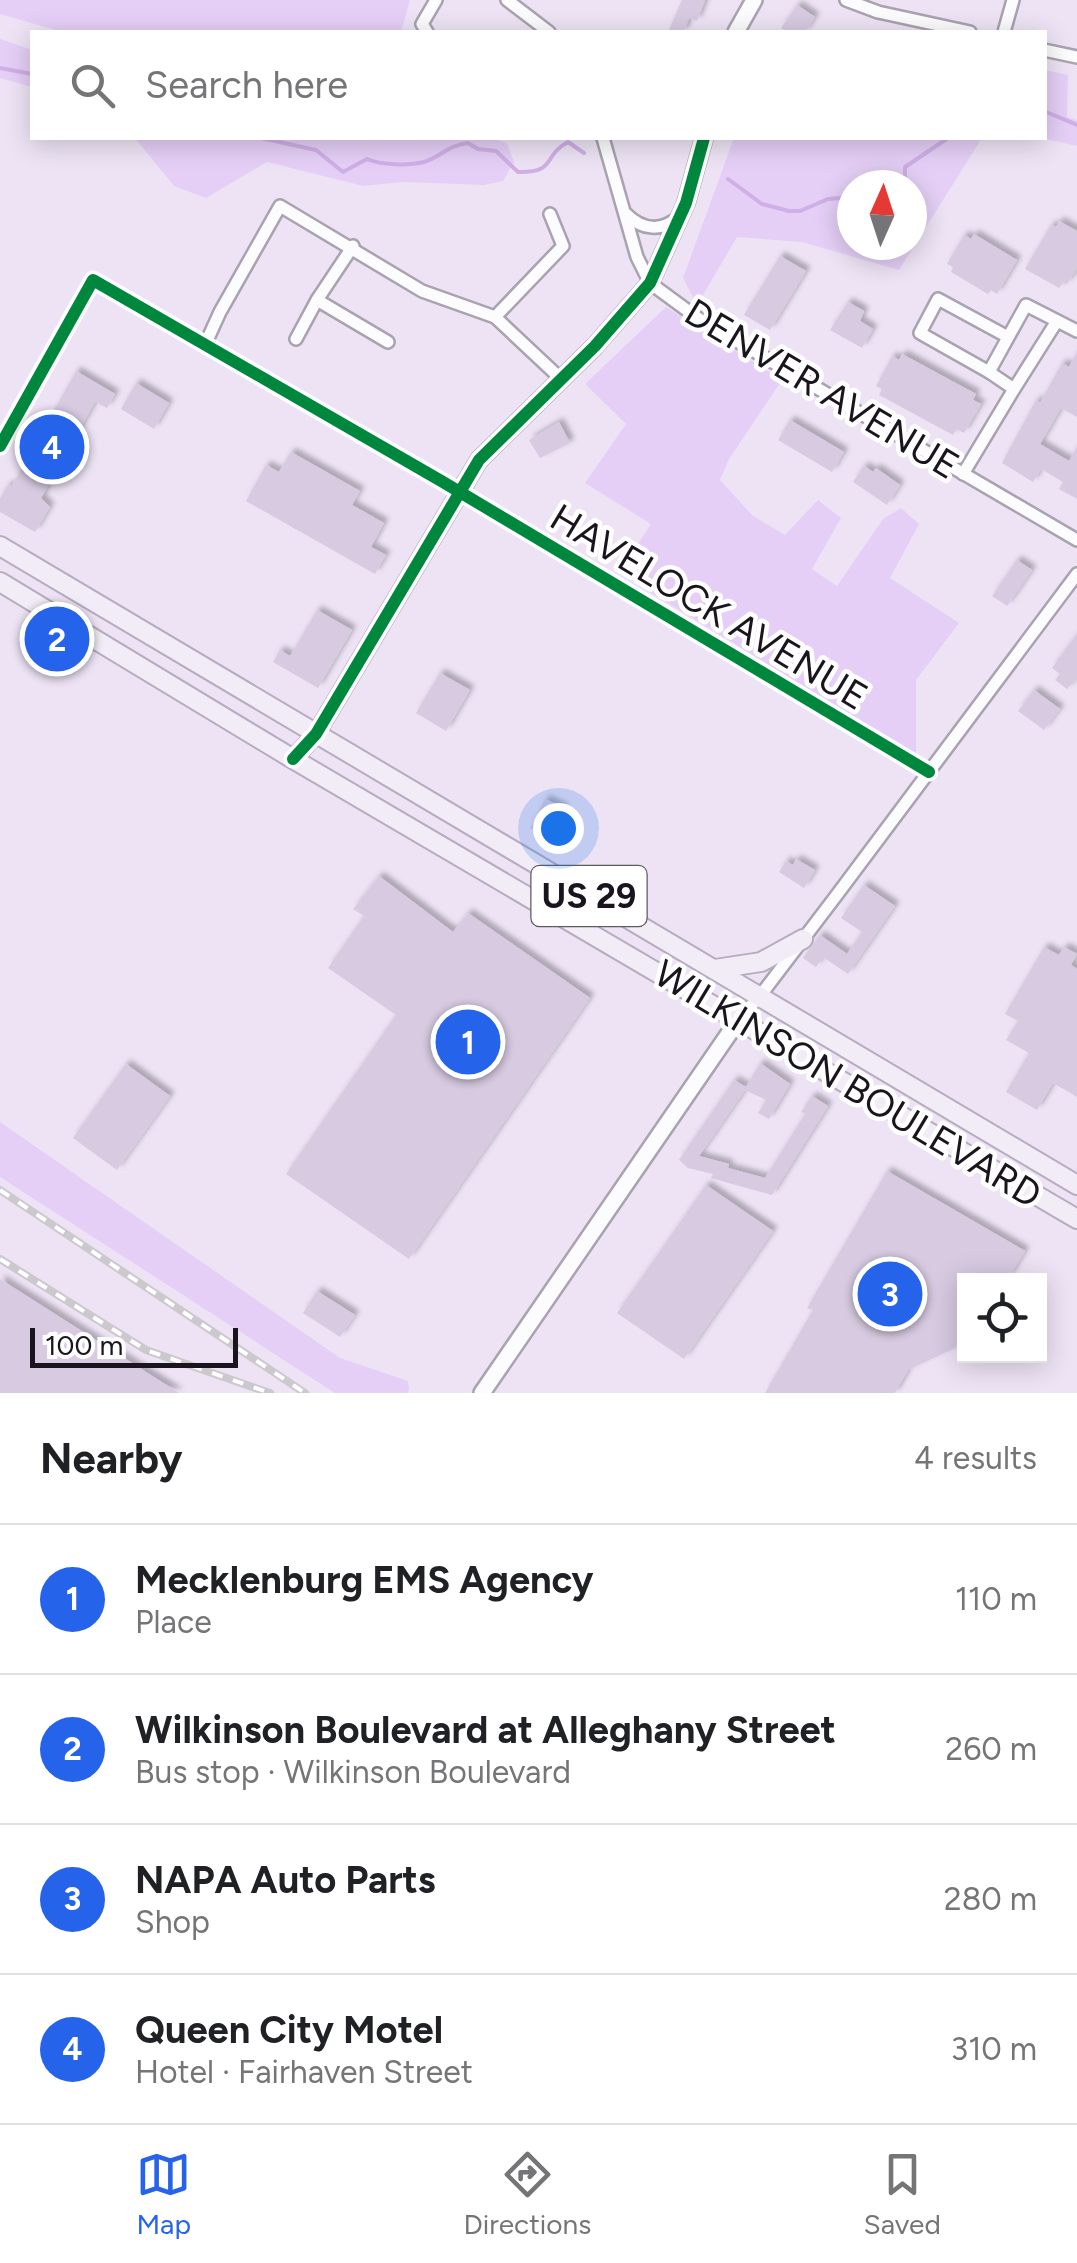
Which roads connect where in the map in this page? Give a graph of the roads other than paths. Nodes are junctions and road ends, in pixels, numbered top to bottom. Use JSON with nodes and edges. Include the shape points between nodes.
{"nodes":[{"id":1,"x":436,"y":0,"type":"edge"},
{"id":2,"x":507,"y":0,"type":"edge"},
{"id":3,"x":754,"y":0,"type":"edge"},
{"id":4,"x":846,"y":0,"type":"edge"},
{"id":5,"x":1014,"y":0,"type":"edge"},
{"id":6,"x":426,"y":30,"type":"edge"},
{"id":7,"x":546,"y":30,"type":"edge"},
{"id":8,"x":737,"y":30,"type":"edge"},
{"id":9,"x":961,"y":30,"type":"edge"},
{"id":10,"x":1005,"y":30,"type":"edge"},
{"id":11,"x":1047,"y":51,"type":"edge"},
{"id":12,"x":1077,"y":57,"type":"edge"},
{"id":13,"x":604,"y":140,"type":"edge"},
{"id":14,"x":703,"y":140,"type":"edge"},
{"id":15,"x":550,"y":214,"type":"dead end"},
{"id":16,"x":626,"y":214,"type":"junction"},
{"id":17,"x":682,"y":215,"type":"junction"},
{"id":18,"x":352,"y":246,"type":"junction"},
{"id":19,"x":650,"y":284,"type":"junction"},
{"id":20,"x":317,"y":300,"type":"junction"},
{"id":21,"x":495,"y":317,"type":"junction"},
{"id":22,"x":1056,"y":320,"type":"junction"},
{"id":23,"x":1077,"y":331,"type":"edge"},
{"id":24,"x":1008,"y":337,"type":"junction"},
{"id":25,"x":296,"y":338,"type":"dead end"},
{"id":26,"x":388,"y":342,"type":"dead end"},
{"id":27,"x":205,"y":344,"type":"junction"},
{"id":28,"x":989,"y":372,"type":"junction"},
{"id":29,"x":560,"y":378,"type":"junction"},
{"id":30,"x":1014,"y":389,"type":"junction"},
{"id":31,"x":0,"y":446,"type":"edge"},
{"id":32,"x":963,"y":474,"type":"junction"},
{"id":33,"x":459,"y":493,"type":"junction"},
{"id":34,"x":1077,"y":540,"type":"edge"},
{"id":35,"x":0,"y":546,"type":"edge"},
{"id":36,"x":1077,"y":574,"type":"edge"},
{"id":37,"x":0,"y":582,"type":"edge"},
{"id":38,"x":316,"y":734,"type":"junction"},
{"id":39,"x":293,"y":759,"type":"junction"},
{"id":40,"x":929,"y":772,"type":"junction"},
{"id":41,"x":802,"y":939,"type":"junction"},
{"id":42,"x":714,"y":970,"type":"junction"},
{"id":43,"x":760,"y":996,"type":"junction"},
{"id":44,"x":739,"y":1019,"type":"junction"},
{"id":45,"x":1077,"y":1184,"type":"edge"},
{"id":46,"x":1077,"y":1219,"type":"edge"},
{"id":47,"x":482,"y":1393,"type":"edge"}],
"edges":[{"from":1,"to":6,"type":"street","via":[[422,24]]},
{"from":2,"to":7,"type":"street"},
{"from":3,"to":8,"type":"street"},
{"from":4,"to":9,"type":"street"},
{"from":5,"to":10,"type":"street"},
{"from":11,"to":12,"type":"street"},
{"from":13,"to":16,"type":"street","name":"DENVER AVENUE"},
{"from":14,"to":17,"type":"street"},
{"from":15,"to":21,"type":"street","via":[[562,246]]},
{"from":16,"to":17,"type":"street","via":[[659,228]]},
{"from":16,"to":19,"type":"street","name":"DENVER AVENUE"},
{"from":17,"to":19,"type":"street"},
{"from":18,"to":20,"type":"street"},
{"from":18,"to":21,"type":"street","via":[[422,291]]},
{"from":18,"to":27,"type":"street","via":[[280,206]]},
{"from":19,"to":29,"type":"street"},
{"from":19,"to":32,"type":"street","name":"DENVER AVENUE"},
{"from":20,"to":25,"type":"street"},
{"from":20,"to":26,"type":"street"},
{"from":21,"to":29,"type":"street"},
{"from":22,"to":23,"type":"street"},
{"from":22,"to":24,"type":"street","via":[[1026,305]]},
{"from":22,"to":30,"type":"street"},
{"from":24,"to":28,"type":"street"},
{"from":24,"to":28,"type":"street","via":[[938,299],[920,332]]},
{"from":27,"to":31,"type":"street","name":"HAVELOCK AVENUE","via":[[94,280]]},
{"from":27,"to":33,"type":"street","name":"HAVELOCK AVENUE"},
{"from":28,"to":30,"type":"street"},
{"from":29,"to":33,"type":"street","via":[[478,460]]},
{"from":30,"to":32,"type":"street"},
{"from":32,"to":34,"type":"street","name":"DENVER AVENUE"},
{"from":33,"to":38,"type":"street"},
{"from":33,"to":40,"type":"street","name":"HAVELOCK AVENUE"},
{"from":35,"to":38,"type":"main road","name":"WILKINSON BOULEVARD","number":"US 29"},
{"from":36,"to":40,"type":"street"},
{"from":37,"to":39,"type":"main road","name":"WILKINSON BOULEVARD","number":"US 29"},
{"from":38,"to":39,"type":"street"},
{"from":38,"to":42,"type":"main road","name":"WILKINSON BOULEVARD","number":"US 29"},
{"from":39,"to":44,"type":"main road","name":"WILKINSON BOULEVARD","number":"US 29"},
{"from":40,"to":41,"type":"street"},
{"from":41,"to":42,"type":"main road","via":[[761,962]]},
{"from":41,"to":43,"type":"street"},
{"from":42,"to":43,"type":"main road","name":"WILKINSON BOULEVARD","number":"US 29"},
{"from":43,"to":44,"type":"street"},
{"from":43,"to":45,"type":"main road","name":"WILKINSON BOULEVARD","number":"US 29"},
{"from":44,"to":46,"type":"main road","name":"WILKINSON BOULEVARD","number":"US 29"},
{"from":44,"to":47,"type":"street"}]}
